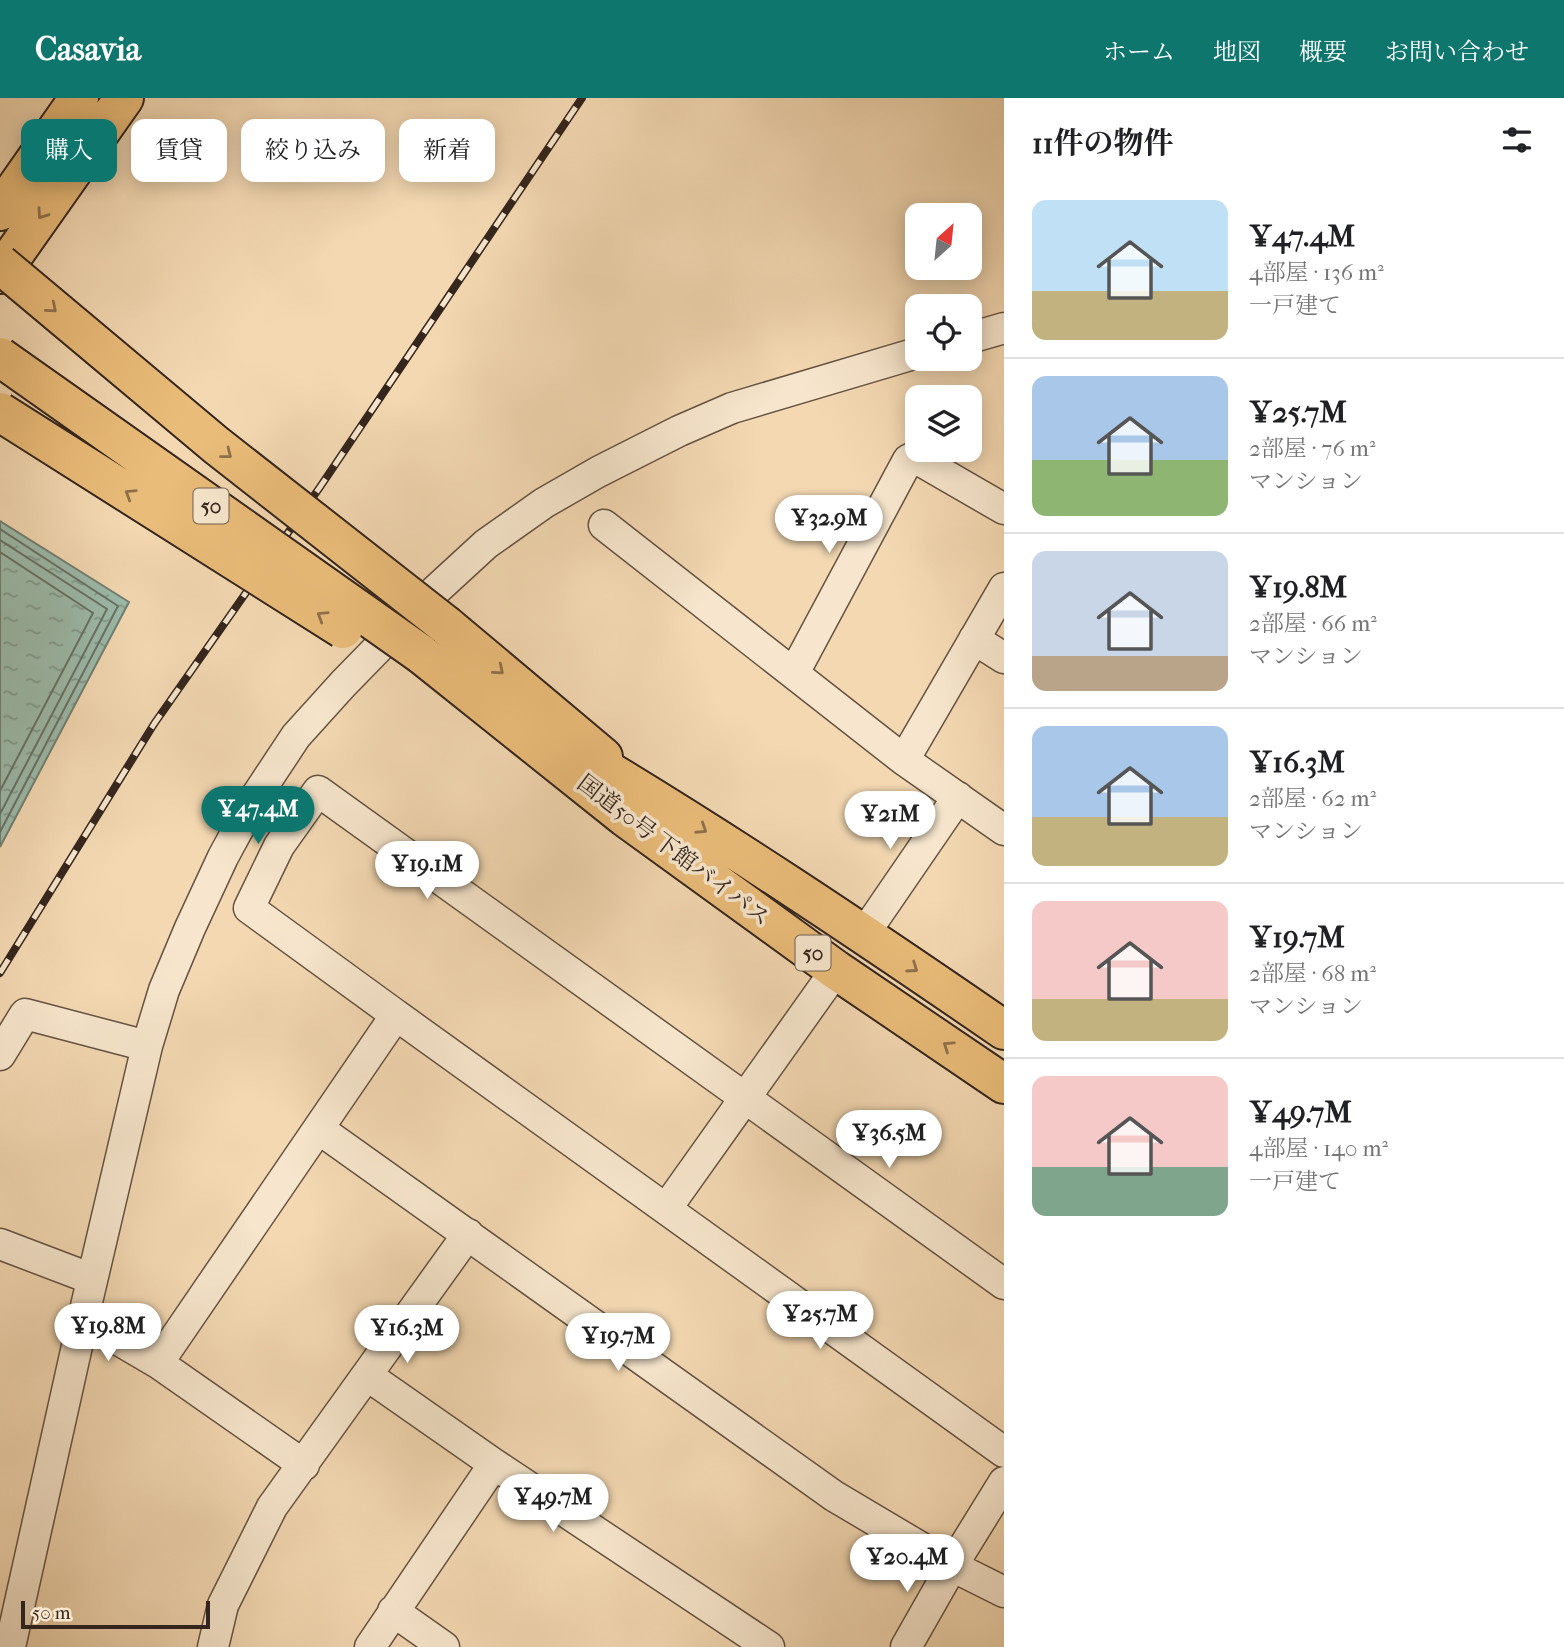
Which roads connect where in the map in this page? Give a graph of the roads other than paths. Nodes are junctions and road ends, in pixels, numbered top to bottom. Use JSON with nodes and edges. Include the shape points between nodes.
{"nodes":[{"id":1,"x":79,"y":98,"type":"edge"},
{"id":2,"x":124,"y":98,"type":"edge"},
{"id":3,"x":0,"y":211,"type":"edge"},
{"id":4,"x":0,"y":264,"type":"edge"},
{"id":5,"x":0,"y":274,"type":"edge"},
{"id":6,"x":1004,"y":328,"type":"edge"},
{"id":7,"x":982,"y":334,"type":"edge"},
{"id":8,"x":0,"y":357,"type":"edge"},
{"id":9,"x":905,"y":357,"type":"edge"},
{"id":10,"x":0,"y":412,"type":"edge"},
{"id":11,"x":1004,"y":509,"type":"edge"},
{"id":12,"x":604,"y":525,"type":"dead end"},
{"id":13,"x":1004,"y":588,"type":"edge"},
{"id":14,"x":974,"y":639,"type":"junction"},
{"id":15,"x":1004,"y":658,"type":"edge"},
{"id":16,"x":411,"y":660,"type":"junction"},
{"id":17,"x":794,"y":673,"type":"junction"},
{"id":18,"x":904,"y":760,"type":"junction"},
{"id":19,"x":958,"y":797,"type":"junction"},
{"id":20,"x":635,"y":805,"type":"junction"},
{"id":21,"x":1004,"y":830,"type":"edge"},
{"id":22,"x":864,"y":934,"type":"junction"},
{"id":23,"x":836,"y":970,"type":"junction"},
{"id":24,"x":396,"y":1015,"type":"junction"},
{"id":25,"x":1004,"y":1030,"type":"edge"},
{"id":26,"x":147,"y":1045,"type":"junction"},
{"id":27,"x":0,"y":1055,"type":"edge"},
{"id":28,"x":1004,"y":1084,"type":"edge"},
{"id":29,"x":744,"y":1098,"type":"junction"},
{"id":30,"x":319,"y":1129,"type":"junction"},
{"id":31,"x":666,"y":1209,"type":"junction"},
{"id":32,"x":468,"y":1234,"type":"junction"},
{"id":33,"x":0,"y":1244,"type":"edge"},
{"id":34,"x":92,"y":1279,"type":"junction"},
{"id":35,"x":1004,"y":1284,"type":"edge"},
{"id":36,"x":83,"y":1319,"type":"junction"},
{"id":37,"x":158,"y":1363,"type":"junction"},
{"id":38,"x":368,"y":1376,"type":"junction"},
{"id":39,"x":1004,"y":1452,"type":"edge"},
{"id":40,"x":494,"y":1464,"type":"junction"},
{"id":41,"x":304,"y":1465,"type":"junction"},
{"id":42,"x":1004,"y":1482,"type":"edge"},
{"id":43,"x":952,"y":1566,"type":"junction"},
{"id":44,"x":1004,"y":1592,"type":"edge"},
{"id":45,"x":9,"y":1601,"type":"edge"},
{"id":46,"x":393,"y":1611,"type":"junction"},
{"id":47,"x":10,"y":1647,"type":"edge"},
{"id":48,"x":212,"y":1647,"type":"edge"},
{"id":49,"x":370,"y":1647,"type":"edge"},
{"id":50,"x":444,"y":1647,"type":"edge"},
{"id":51,"x":769,"y":1647,"type":"edge"},
{"id":52,"x":906,"y":1647,"type":"edge"}],
"edges":[{"from":1,"to":3,"type":"highway"},
{"from":2,"to":5,"type":"highway","one_way":true},
{"from":4,"to":20,"type":"highway","one_way":true,"bridge":true,"via":[[216,445],[447,626]]},
{"from":6,"to":7,"type":"street"},
{"from":8,"to":16,"type":"highway","name":"国道50号 下館バイパス","number":"50","bridge":true},
{"from":9,"to":26,"type":"street","via":[[732,408],[679,430],[555,496],[486,544],[424,601],[296,736],[223,857],[164,990]]},
{"from":16,"to":10,"type":"highway","one_way":true,"bridge":true},
{"from":11,"to":17,"type":"street","via":[[914,457],[908,460]]},
{"from":12,"to":17,"type":"street"},
{"from":13,"to":14,"type":"street"},
{"from":14,"to":15,"type":"street"},
{"from":14,"to":18,"type":"street"},
{"from":16,"to":20,"type":"highway"},
{"from":16,"to":20,"type":"highway","name":"国道50号 下館バイパス","number":"50","via":[[454,679]]},
{"from":17,"to":18,"type":"street"},
{"from":18,"to":19,"type":"street"},
{"from":19,"to":21,"type":"street"},
{"from":19,"to":22,"type":"street"},
{"from":20,"to":22,"type":"highway","name":"国道50号 下館バイパス","number":"50","one_way":true},
{"from":20,"to":23,"type":"highway","name":"国道50号 下館バイパス","number":"50"},
{"from":22,"to":25,"type":"highway","name":"国道50号 下館バイパス","number":"50","one_way":true},
{"from":28,"to":23,"type":"highway","name":"国道50号 下館バイパス","number":"50","one_way":true},
{"from":23,"to":29,"type":"street"},
{"from":24,"to":29,"type":"street","via":[[249,908],[279,846],[318,791]]},
{"from":24,"to":30,"type":"street"},
{"from":24,"to":31,"type":"street"},
{"from":26,"to":27,"type":"street","via":[[25,1014]]},
{"from":26,"to":34,"type":"street"},
{"from":29,"to":31,"type":"street"},
{"from":29,"to":35,"type":"street"},
{"from":30,"to":32,"type":"street"},
{"from":30,"to":37,"type":"street"},
{"from":31,"to":39,"type":"street"},
{"from":32,"to":38,"type":"street"},
{"from":32,"to":43,"type":"street","via":[[834,1496]]},
{"from":33,"to":34,"type":"street"},
{"from":34,"to":36,"type":"street"},
{"from":36,"to":37,"type":"street"},
{"from":36,"to":45,"type":"street"},
{"from":37,"to":41,"type":"street"},
{"from":38,"to":40,"type":"street"},
{"from":38,"to":41,"type":"street"},
{"from":40,"to":46,"type":"street"},
{"from":40,"to":51,"type":"street"},
{"from":41,"to":48,"type":"street","via":[[272,1507],[223,1605]]},
{"from":42,"to":43,"type":"street"},
{"from":43,"to":44,"type":"street"},
{"from":43,"to":52,"type":"street"},
{"from":45,"to":47,"type":"street"},
{"from":46,"to":49,"type":"street"},
{"from":46,"to":50,"type":"street"}]}
